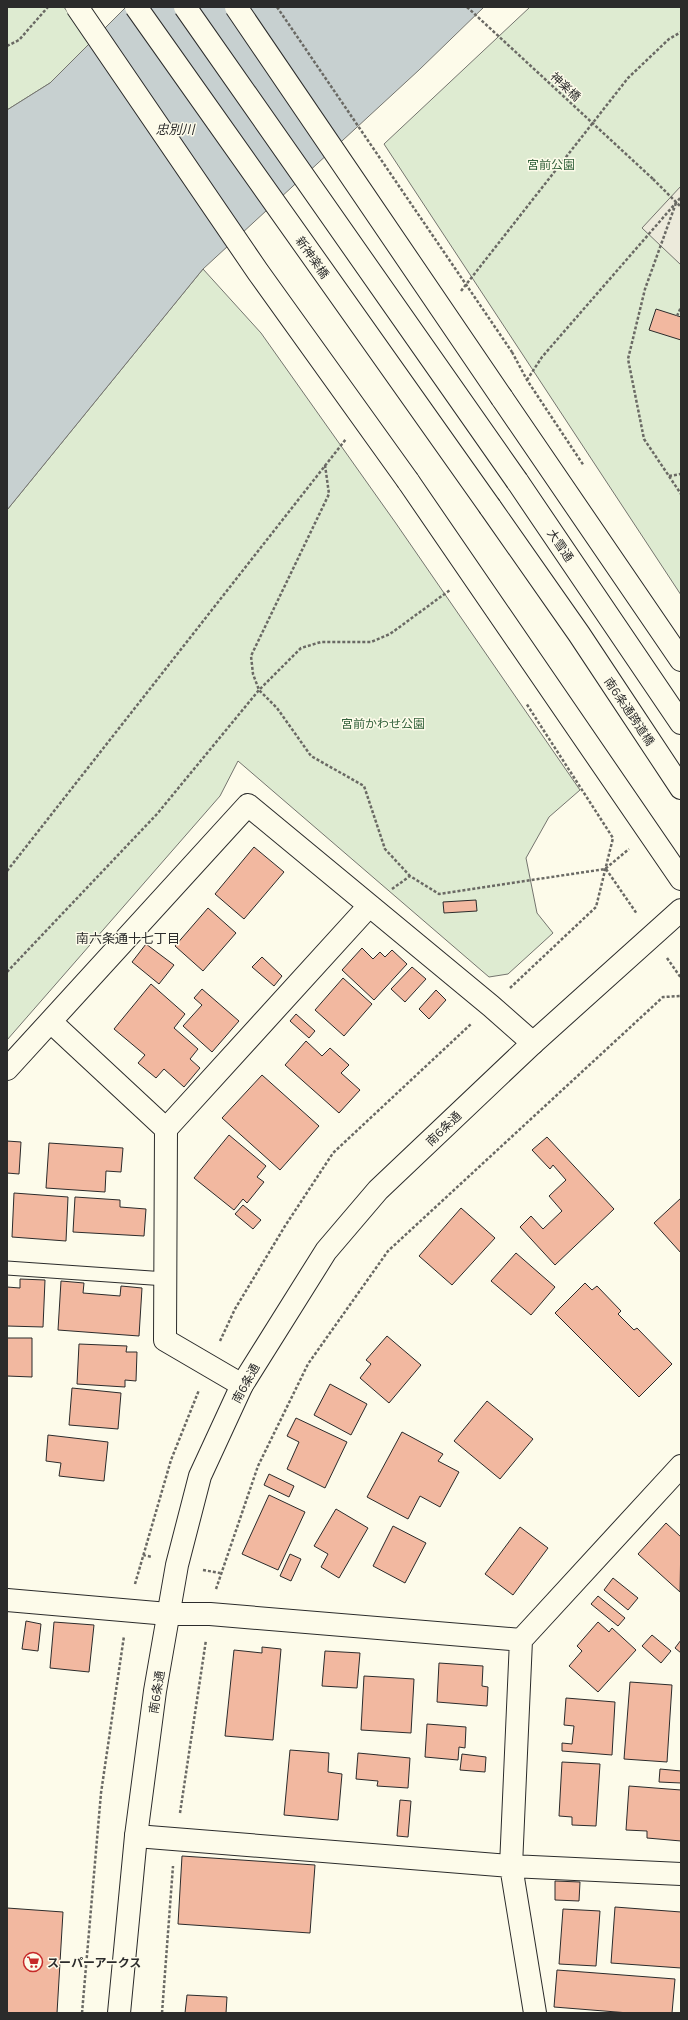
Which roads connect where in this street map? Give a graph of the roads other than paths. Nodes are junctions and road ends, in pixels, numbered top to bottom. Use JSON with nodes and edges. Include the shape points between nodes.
{"nodes":[{"id":1,"x":77,"y":7,"type":"edge"},
{"id":2,"x":136,"y":7,"type":"edge"},
{"id":3,"x":185,"y":7,"type":"edge"},
{"id":4,"x":236,"y":7,"type":"edge"},
{"id":5,"x":579,"y":634,"type":"joint"},
{"id":6,"x":681,"y":660,"type":"edge"},
{"id":7,"x":681,"y":723,"type":"edge"},
{"id":8,"x":681,"y":788,"type":"edge"},
{"id":9,"x":681,"y":879,"type":"edge"},
{"id":10,"x":369,"y":906,"type":"junction"},
{"id":11,"x":681,"y":910,"type":"edge"},
{"id":12,"x":51,"y":1022,"type":"junction"},
{"id":13,"x":533,"y":1043,"type":"junction"},
{"id":14,"x":7,"y":1069,"type":"edge"},
{"id":15,"x":166,"y":1129,"type":"junction"},
{"id":16,"x":7,"y":1268,"type":"edge"},
{"id":17,"x":166,"y":1279,"type":"junction"},
{"id":18,"x":242,"y":1385,"type":"junction"},
{"id":19,"x":681,"y":1466,"type":"edge"},
{"id":20,"x":7,"y":1600,"type":"edge"},
{"id":21,"x":168,"y":1614,"type":"junction"},
{"id":22,"x":521,"y":1640,"type":"junction"},
{"id":23,"x":136,"y":1836,"type":"junction"},
{"id":24,"x":511,"y":1866,"type":"junction"},
{"id":25,"x":681,"y":1874,"type":"edge"},
{"id":26,"x":119,"y":2013,"type":"edge"},
{"id":27,"x":535,"y":2013,"type":"edge"}],
"edges":[{"from":1,"to":9,"type":"street","bridge":true,"via":[[258,272],[408,480]]},
{"from":2,"to":5,"type":"street","name":"新神楽橋","bridge":true},
{"from":3,"to":7,"type":"street","name":"大雪通","bridge":true,"via":[[517,481]]},
{"from":4,"to":6,"type":"street","bridge":true},
{"from":5,"to":8,"type":"street","name":"南6条通跨道橋"},
{"from":10,"to":12,"type":"street","via":[[248,805]]},
{"from":10,"to":13,"type":"street"},
{"from":10,"to":15,"type":"street"},
{"from":11,"to":13,"type":"street","name":"南6条通"},
{"from":12,"to":14,"type":"street"},
{"from":12,"to":15,"type":"street"},
{"from":13,"to":18,"type":"street","name":"南6条通","via":[[378,1190],[326,1251]]},
{"from":15,"to":17,"type":"street"},
{"from":16,"to":17,"type":"lane"},
{"from":17,"to":18,"type":"street","via":[[165,1340]]},
{"from":18,"to":21,"type":"street","name":"南6条通","via":[[200,1476],[177,1565]]},
{"from":19,"to":22,"type":"street"},
{"from":20,"to":21,"type":"street"},
{"from":21,"to":22,"type":"street","via":[[210,1614]]},
{"from":21,"to":23,"type":"street","name":"南6条通"},
{"from":22,"to":24,"type":"street"},
{"from":23,"to":24,"type":"street"},
{"from":23,"to":26,"type":"street","name":"南6条通"},
{"from":24,"to":25,"type":"street"},
{"from":24,"to":27,"type":"street"}]}
